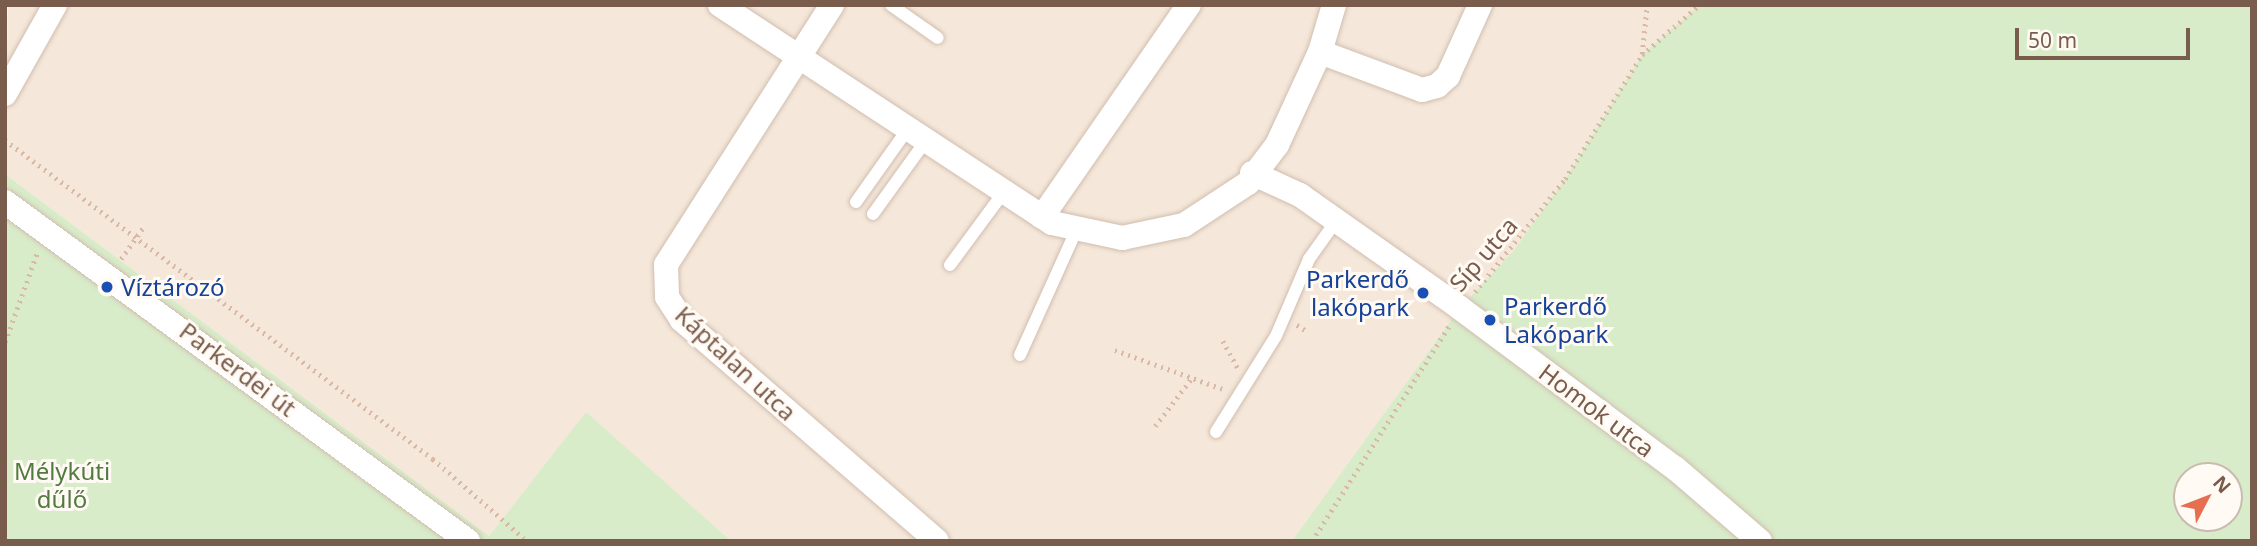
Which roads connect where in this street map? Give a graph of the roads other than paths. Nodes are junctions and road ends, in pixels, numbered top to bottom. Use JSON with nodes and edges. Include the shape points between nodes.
{"nodes":[{"id":1,"x":55,"y":5,"type":"edge"},
{"id":2,"x":720,"y":5,"type":"edge"},
{"id":3,"x":832,"y":5,"type":"edge"},
{"id":4,"x":891,"y":5,"type":"edge"},
{"id":5,"x":1189,"y":5,"type":"edge"},
{"id":6,"x":1334,"y":5,"type":"edge"},
{"id":7,"x":1480,"y":5,"type":"edge"},
{"id":8,"x":938,"y":38,"type":"dead end"},
{"id":9,"x":1320,"y":52,"type":"junction"},
{"id":10,"x":796,"y":59,"type":"junction"},
{"id":11,"x":5,"y":94,"type":"edge"},
{"id":12,"x":916,"y":136,"type":"junction"},
{"id":13,"x":1252,"y":173,"type":"junction"},
{"id":14,"x":1003,"y":193,"type":"junction"},
{"id":15,"x":5,"y":201,"type":"edge"},
{"id":16,"x":856,"y":202,"type":"dead end"},
{"id":17,"x":873,"y":215,"type":"dead end"},
{"id":18,"x":1042,"y":217,"type":"junction"},
{"id":19,"x":1336,"y":221,"type":"junction"},
{"id":20,"x":1076,"y":231,"type":"junction"},
{"id":21,"x":950,"y":265,"type":"dead end"},
{"id":22,"x":1020,"y":355,"type":"dead end"},
{"id":23,"x":1216,"y":432,"type":"dead end"},
{"id":24,"x":468,"y":541,"type":"edge"},
{"id":25,"x":937,"y":541,"type":"edge"},
{"id":26,"x":1760,"y":541,"type":"edge"}],
"edges":[{"from":1,"to":11,"type":"street"},
{"from":2,"to":10,"type":"street"},
{"from":3,"to":10,"type":"street","name":"Káptalan utca"},
{"from":4,"to":8,"type":"lane"},
{"from":5,"to":18,"type":"street"},
{"from":6,"to":9,"type":"street"},
{"from":7,"to":9,"type":"street","via":[[1437,86],[1422,90]]},
{"from":9,"to":13,"type":"street","via":[[1277,145]]},
{"from":10,"to":12,"type":"street"},
{"from":10,"to":25,"type":"street","name":"Káptalan utca","via":[[666,265],[667,297],[682,320]]},
{"from":12,"to":14,"type":"street"},
{"from":12,"to":16,"type":"lane"},
{"from":12,"to":17,"type":"lane"},
{"from":13,"to":19,"type":"street","name":"Homok utca"},
{"from":13,"to":20,"type":"street","via":[[1228,199],[1184,225],[1122,238]]},
{"from":14,"to":18,"type":"street"},
{"from":14,"to":21,"type":"lane"},
{"from":15,"to":24,"type":"street","name":"Parkerdei út"},
{"from":18,"to":20,"type":"street"},
{"from":19,"to":23,"type":"lane","via":[[1309,259],[1276,336]]},
{"from":19,"to":26,"type":"street","name":"Homok utca","via":[[1675,468]]},
{"from":20,"to":22,"type":"lane"}]}
